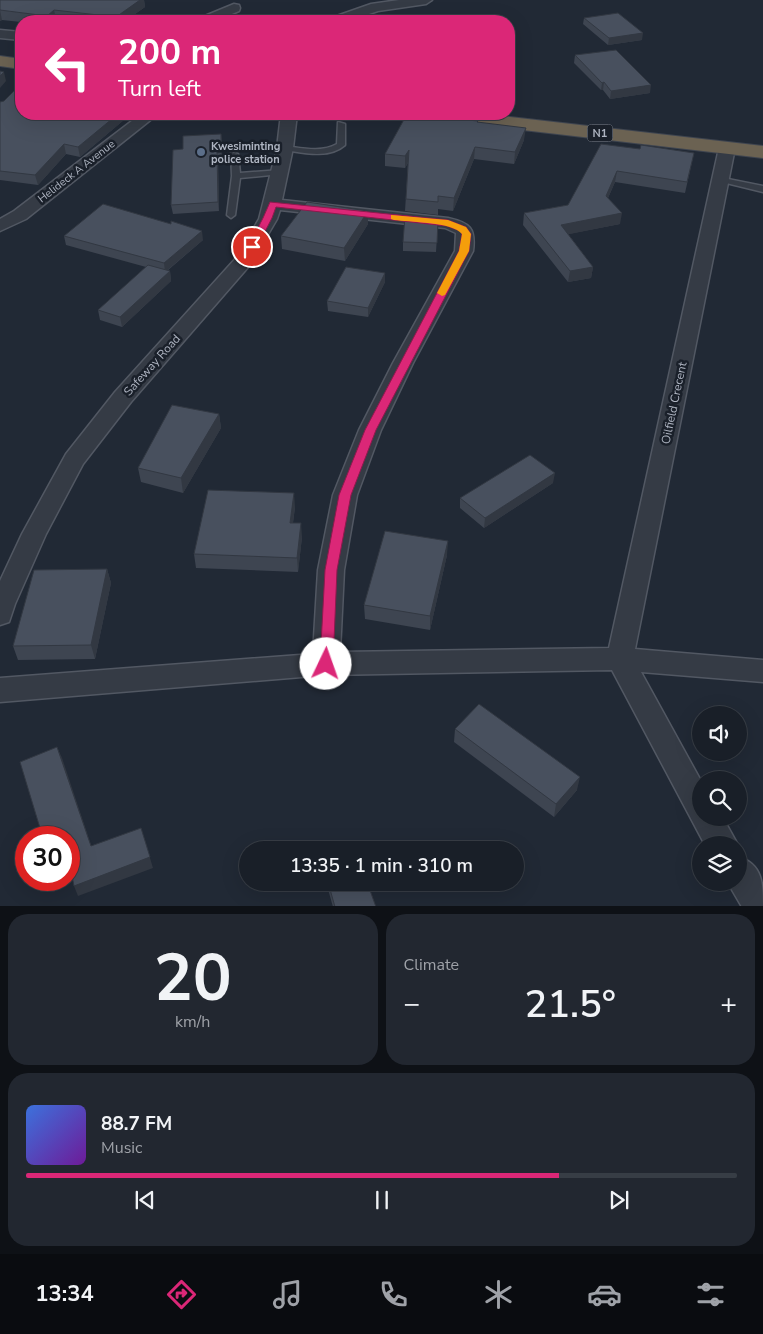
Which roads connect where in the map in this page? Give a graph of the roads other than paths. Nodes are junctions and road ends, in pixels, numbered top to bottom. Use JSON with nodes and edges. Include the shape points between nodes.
{"nodes":[{"id":1,"x":426,"y":0,"type":"edge"},
{"id":2,"x":234,"y":8,"type":"dead end"},
{"id":3,"x":218,"y":15,"type":"edge"},
{"id":4,"x":353,"y":15,"type":"edge"},
{"id":5,"x":0,"y":34,"type":"edge"},
{"id":6,"x":15,"y":35,"type":"edge"},
{"id":7,"x":0,"y":46,"type":"edge"},
{"id":8,"x":15,"y":47,"type":"edge"},
{"id":9,"x":0,"y":61,"type":"edge"},
{"id":10,"x":15,"y":63,"type":"edge"},
{"id":11,"x":515,"y":109,"type":"edge"},
{"id":12,"x":142,"y":120,"type":"edge"},
{"id":13,"x":288,"y":120,"type":"edge"},
{"id":14,"x":489,"y":120,"type":"edge"},
{"id":15,"x":341,"y":124,"type":"dead end"},
{"id":16,"x":763,"y":142,"type":"edge"},
{"id":17,"x":285,"y":148,"type":"junction"},
{"id":18,"x":727,"y":148,"type":"junction"},
{"id":19,"x":763,"y":152,"type":"edge"},
{"id":20,"x":234,"y":154,"type":"dead end"},
{"id":21,"x":281,"y":172,"type":"junction"},
{"id":22,"x":236,"y":176,"type":"junction"},
{"id":23,"x":721,"y":179,"type":"junction"},
{"id":24,"x":763,"y":189,"type":"edge"},
{"id":25,"x":273,"y":204,"type":"junction"},
{"id":26,"x":231,"y":215,"type":"dead end"},
{"id":27,"x":0,"y":226,"type":"edge"},
{"id":28,"x":0,"y":615,"type":"edge"},
{"id":29,"x":620,"y":659,"type":"junction"},
{"id":30,"x":326,"y":664,"type":"junction"},
{"id":31,"x":763,"y":671,"type":"edge"},
{"id":32,"x":0,"y":690,"type":"edge"},
{"id":33,"x":692,"y":793,"type":"edge"},
{"id":34,"x":747,"y":885,"type":"edge"},
{"id":35,"x":760,"y":906,"type":"edge"}],
"edges":[{"from":1,"to":4,"type":"street","via":[[376,7]]},
{"from":2,"to":3,"type":"street"},
{"from":5,"to":6,"type":"street"},
{"from":7,"to":8,"type":"highway"},
{"from":9,"to":10,"type":"highway"},
{"from":11,"to":16,"type":"highway","number":"N1"},
{"from":12,"to":27,"type":"street","name":"Helideck A Avenue","via":[[20,215]]},
{"from":13,"to":17,"type":"street","name":"Safeway Road"},
{"from":14,"to":18,"type":"highway","number":"N1"},
{"from":15,"to":17,"type":"lane","via":[[341,145],[335,149],[317,152]]},
{"from":17,"to":21,"type":"street","name":"Safeway Road"},
{"from":18,"to":19,"type":"highway","number":"N1"},
{"from":18,"to":23,"type":"street","name":"Oilfield Crecent"},
{"from":20,"to":22,"type":"lane"},
{"from":21,"to":22,"type":"lane"},
{"from":21,"to":25,"type":"street","name":"Safeway Road"},
{"from":22,"to":26,"type":"lane"},
{"from":23,"to":24,"type":"lane"},
{"from":23,"to":29,"type":"street","name":"Oilfield Crecent"},
{"from":25,"to":28,"type":"street","name":"Safeway Road","via":[[244,261],[123,397],[74,460],[34,534]]},
{"from":25,"to":30,"type":"street","via":[[448,223],[463,229],[466,234],[464,251],[370,430],[345,495],[331,570]]},
{"from":29,"to":30,"type":"street"},
{"from":29,"to":31,"type":"street"},
{"from":29,"to":33,"type":"street"},
{"from":30,"to":32,"type":"street"},
{"from":34,"to":35,"type":"street"}]}
